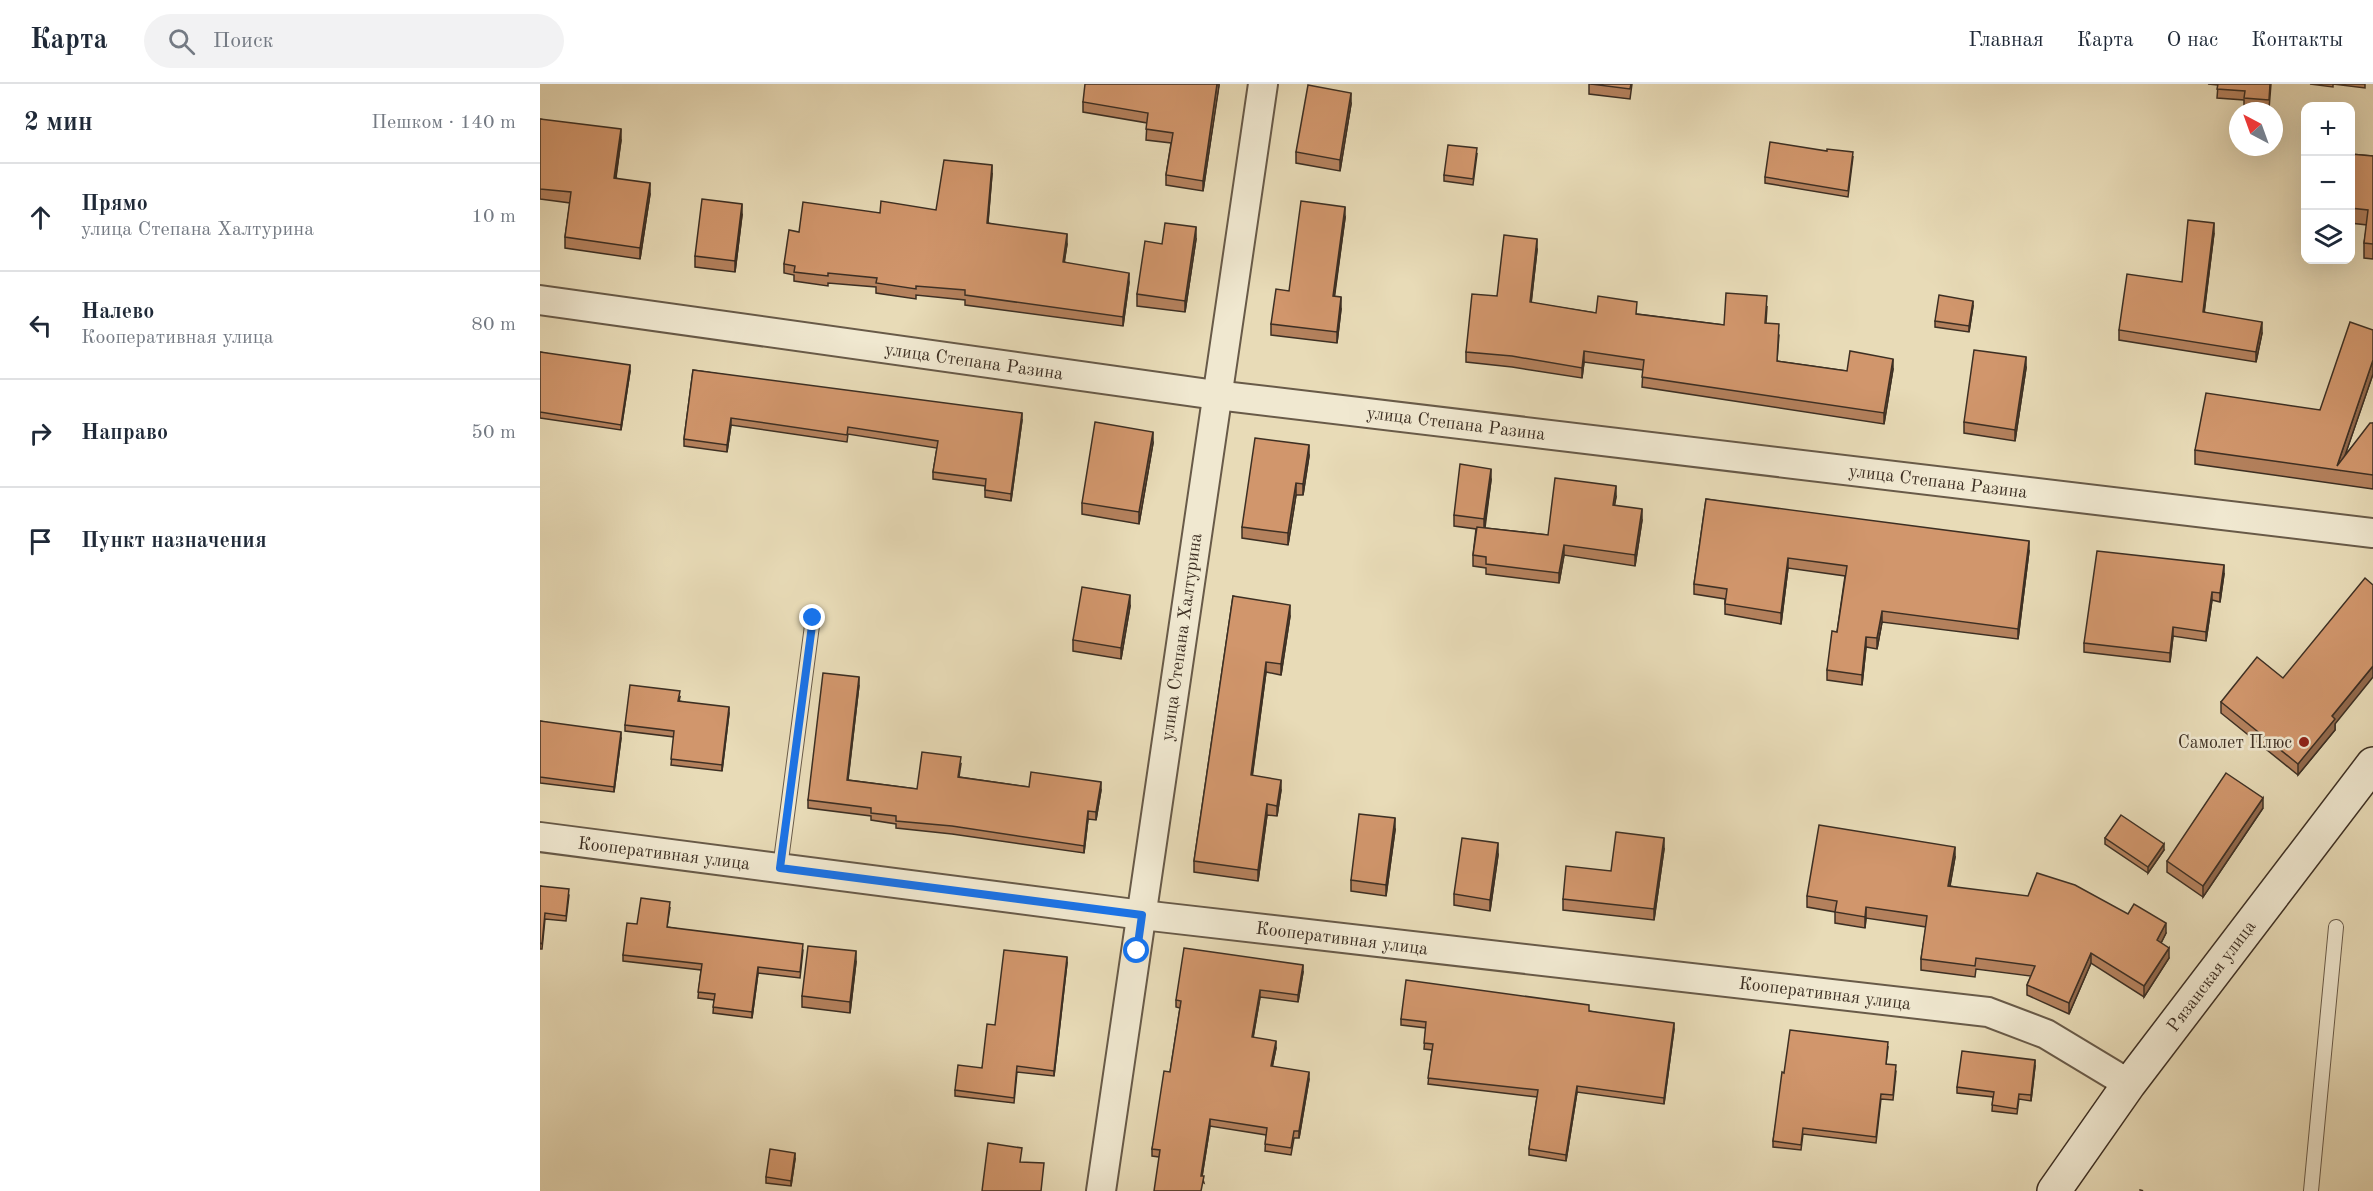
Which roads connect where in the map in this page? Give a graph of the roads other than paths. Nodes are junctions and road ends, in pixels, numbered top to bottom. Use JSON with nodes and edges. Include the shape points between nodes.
{"nodes":[{"id":1,"x":1263,"y":84,"type":"edge"},
{"id":2,"x":540,"y":300,"type":"edge"},
{"id":3,"x":1216,"y":395,"type":"junction"},
{"id":4,"x":2373,"y":532,"type":"edge"},
{"id":5,"x":813,"y":618,"type":"dead end"},
{"id":6,"x":2373,"y":764,"type":"edge"},
{"id":7,"x":540,"y":837,"type":"edge"},
{"id":8,"x":780,"y":868,"type":"junction"},
{"id":9,"x":1142,"y":915,"type":"junction"},
{"id":10,"x":2336,"y":927,"type":"dead end"},
{"id":11,"x":2129,"y":1084,"type":"junction"},
{"id":12,"x":1101,"y":1191,"type":"edge"},
{"id":13,"x":2054,"y":1191,"type":"edge"},
{"id":14,"x":2311,"y":1191,"type":"edge"}],
"edges":[{"from":1,"to":3,"type":"street","name":"улица Степана Халтурина"},
{"from":2,"to":3,"type":"street","name":"улица Степана Разина"},
{"from":3,"to":4,"type":"street","name":"улица Степана Разина"},
{"from":3,"to":9,"type":"street","name":"улица Степана Халтурина"},
{"from":5,"to":8,"type":"lane"},
{"from":6,"to":11,"type":"main road","name":"Рязанская улица"},
{"from":7,"to":8,"type":"street","name":"Кооперативная улица"},
{"from":8,"to":9,"type":"street","name":"Кооперативная улица"},
{"from":9,"to":11,"type":"street","name":"Кооперативная улица","via":[[1988,1012],[2046,1034]]},
{"from":9,"to":12,"type":"street","name":"улица Степана Халтурина"},
{"from":10,"to":14,"type":"lane"},
{"from":11,"to":13,"type":"main road","name":"Рязанская улица"}]}
